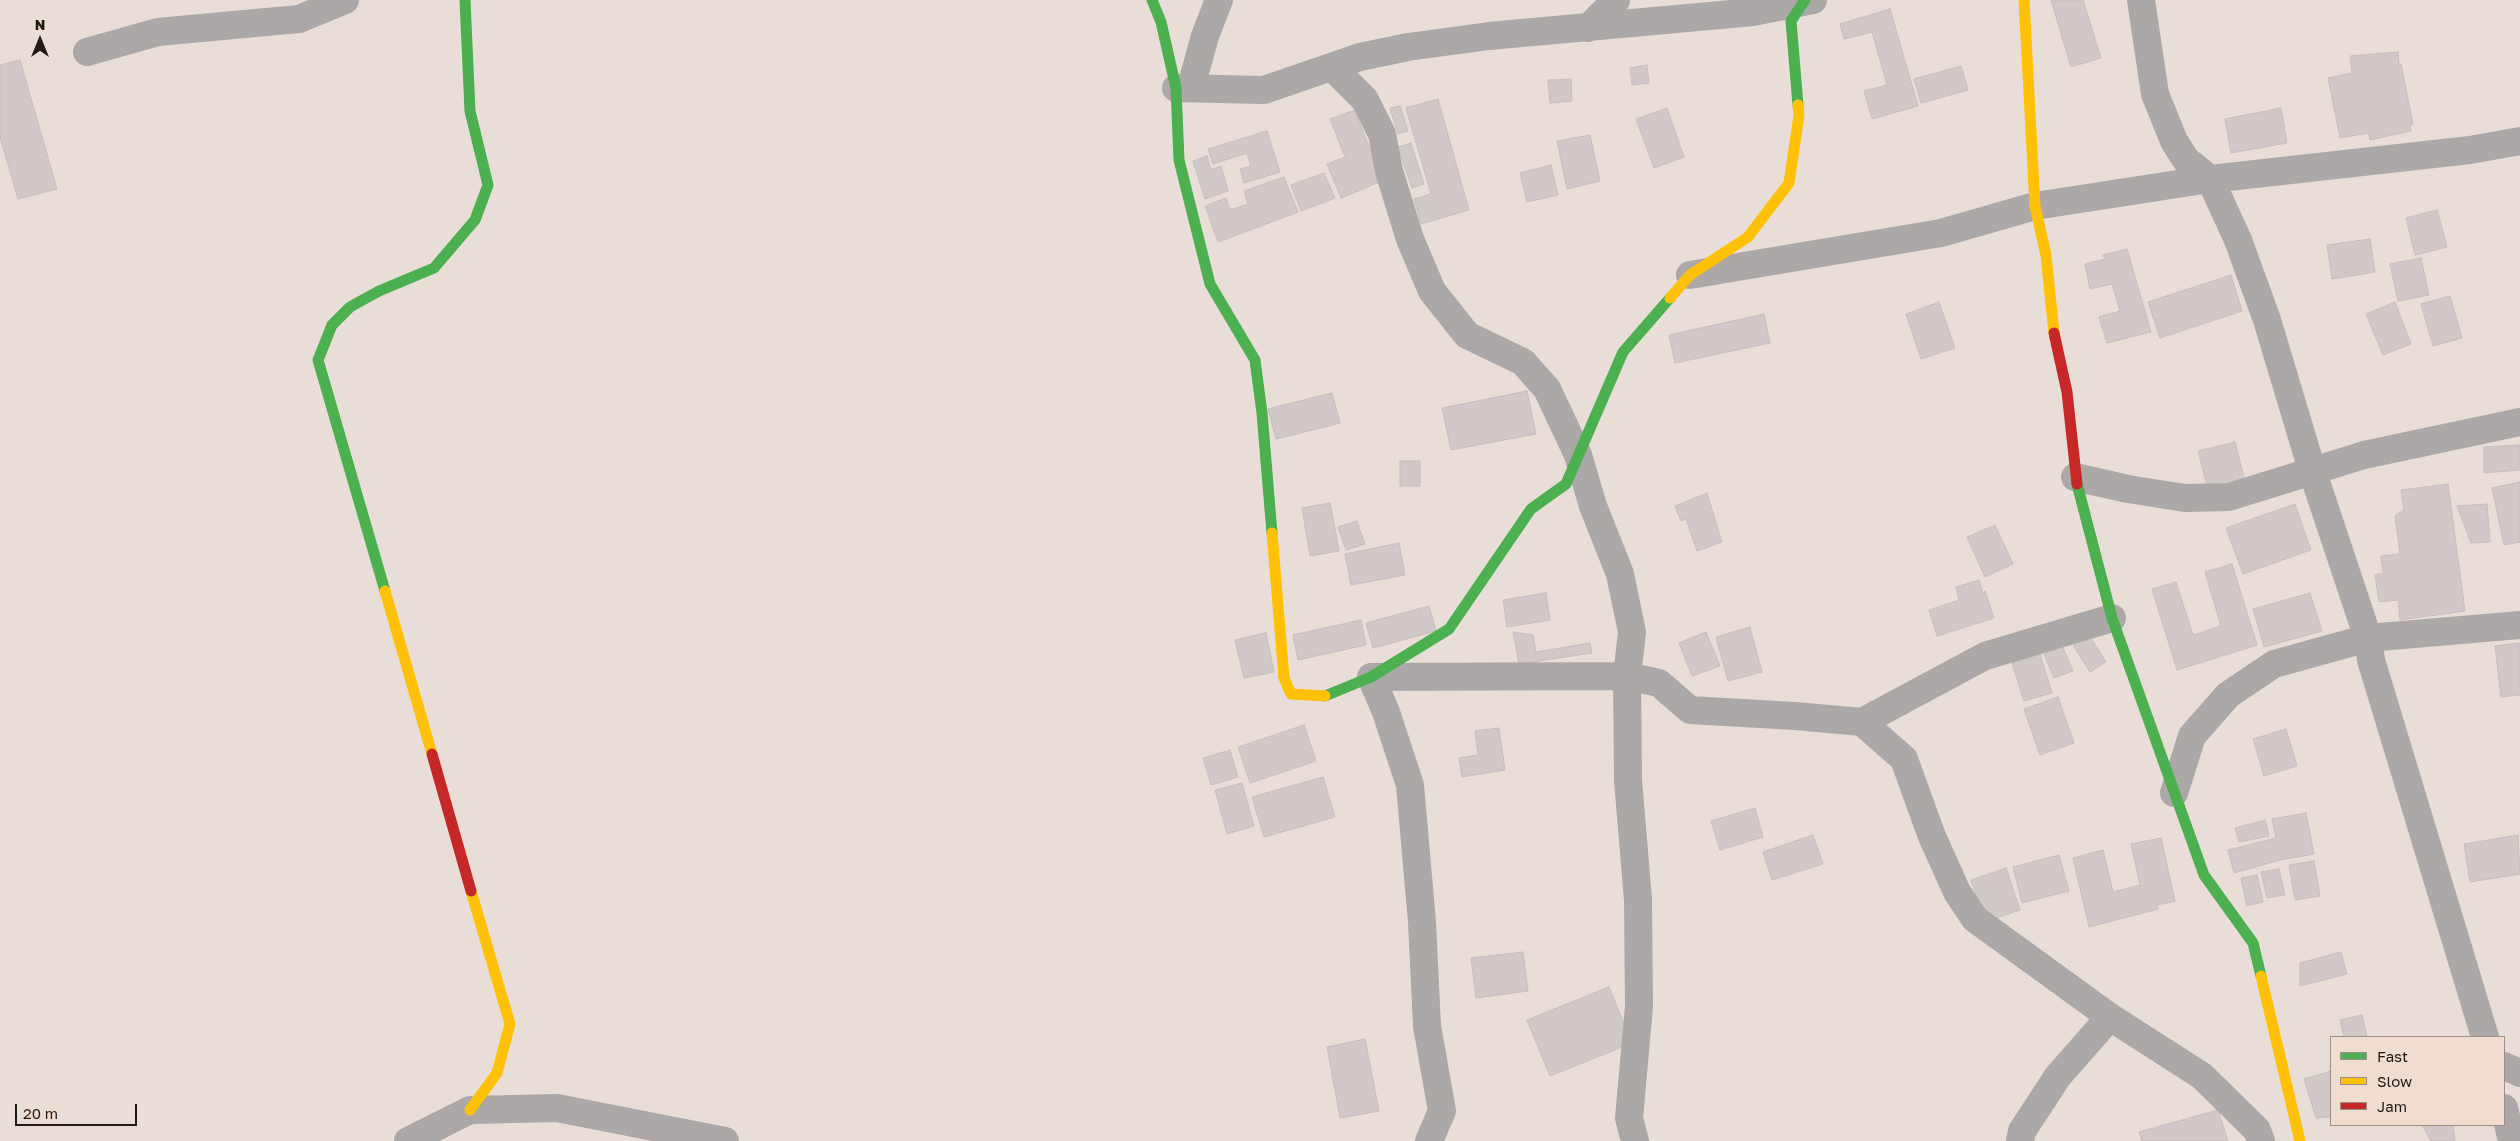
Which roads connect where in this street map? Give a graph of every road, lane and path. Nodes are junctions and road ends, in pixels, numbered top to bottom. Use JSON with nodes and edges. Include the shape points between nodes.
{"nodes":[{"id":1,"x":345,"y":0,"type":"edge"},
{"id":2,"x":464,"y":0,"type":"edge"},
{"id":3,"x":1146,"y":0,"type":"edge"},
{"id":4,"x":1219,"y":0,"type":"edge"},
{"id":5,"x":1616,"y":0,"type":"edge"},
{"id":6,"x":2024,"y":0,"type":"edge"},
{"id":7,"x":2141,"y":0,"type":"edge"},
{"id":8,"x":1808,"y":1,"type":"edge"},
{"id":9,"x":1156,"y":11,"type":"edge"},
{"id":10,"x":1588,"y":28,"type":"junction"},
{"id":11,"x":87,"y":52,"type":"dead end"},
{"id":12,"x":1332,"y":67,"type":"junction"},
{"id":13,"x":1184,"y":87,"type":"junction"},
{"id":14,"x":2520,"y":141,"type":"edge"},
{"id":15,"x":2210,"y":179,"type":"junction"},
{"id":16,"x":2035,"y":206,"type":"junction"},
{"id":17,"x":1690,"y":275,"type":"junction"},
{"id":18,"x":2520,"y":422,"type":"edge"},
{"id":19,"x":1578,"y":455,"type":"junction"},
{"id":20,"x":2312,"y":470,"type":"junction"},
{"id":21,"x":2076,"y":477,"type":"junction"},
{"id":22,"x":2112,"y":618,"type":"junction"},
{"id":23,"x":2520,"y":624,"type":"edge"},
{"id":24,"x":2368,"y":638,"type":"junction"},
{"id":25,"x":1627,"y":676,"type":"junction"},
{"id":26,"x":1371,"y":677,"type":"junction"},
{"id":27,"x":1862,"y":722,"type":"junction"},
{"id":28,"x":2174,"y":793,"type":"junction"},
{"id":29,"x":2110,"y":1017,"type":"junction"},
{"id":30,"x":2484,"y":1036,"type":"edge"},
{"id":31,"x":2505,"y":1066,"type":"edge"},
{"id":32,"x":2520,"y":1073,"type":"edge"},
{"id":33,"x":470,"y":1110,"type":"junction"},
{"id":34,"x":2505,"y":1112,"type":"edge"},
{"id":35,"x":408,"y":1141,"type":"edge"},
{"id":36,"x":725,"y":1141,"type":"edge"},
{"id":37,"x":1429,"y":1141,"type":"edge"},
{"id":38,"x":1635,"y":1141,"type":"edge"},
{"id":39,"x":2020,"y":1141,"type":"edge"},
{"id":40,"x":2261,"y":1141,"type":"edge"},
{"id":41,"x":2300,"y":1141,"type":"edge"},
{"id":42,"x":2512,"y":1141,"type":"edge"}],
"edges":[{"from":1,"to":11,"type":"street","via":[[298,19],[158,32]]},
{"from":2,"to":33,"type":"street","via":[[470,111],[488,185],[475,220],[434,268],[350,307],[332,325],[318,360],[510,1024],[497,1073]]},
{"from":3,"to":9,"type":"street"},
{"from":4,"to":13,"type":"street"},
{"from":5,"to":10,"type":"street"},
{"from":6,"to":16,"type":"street"},
{"from":7,"to":15,"type":"street","via":[[2155,94],[2174,142],[2186,160]]},
{"from":8,"to":10,"type":"street","via":[[1753,12]]},
{"from":8,"to":17,"type":"street","via":[[1791,21],[1799,115],[1789,183],[1748,237]]},
{"from":9,"to":13,"type":"street"},
{"from":10,"to":12,"type":"street","via":[[1408,47],[1360,57]]},
{"from":12,"to":13,"type":"street","via":[[1264,90]]},
{"from":12,"to":19,"type":"street","via":[[1365,100],[1382,134],[1389,171],[1410,239],[1432,291],[1468,335],[1523,362],[1547,389]]},
{"from":13,"to":26,"type":"street","via":[[1179,160],[1210,284],[1255,360],[1284,678],[1291,694],[1322,697]]},
{"from":14,"to":15,"type":"street","via":[[2470,150]]},
{"from":15,"to":16,"type":"street"},
{"from":15,"to":20,"type":"street","via":[[2238,240],[2267,320]]},
{"from":16,"to":17,"type":"street","via":[[1941,232]]},
{"from":16,"to":21,"type":"street","via":[[2046,255],[2051,319],[2067,392]]},
{"from":17,"to":19,"type":"street","via":[[1623,352]]},
{"from":18,"to":20,"type":"street","via":[[2364,455]]},
{"from":19,"to":25,"type":"street","via":[[1593,506],[1620,574],[1632,632]]},
{"from":19,"to":26,"type":"street","via":[[1566,484],[1531,509],[1449,629]]},
{"from":20,"to":21,"type":"street","via":[[2230,497],[2185,498]]},
{"from":20,"to":24,"type":"street"},
{"from":21,"to":22,"type":"street"},
{"from":22,"to":27,"type":"street","via":[[1985,656]]},
{"from":22,"to":28,"type":"street"},
{"from":23,"to":24,"type":"street"},
{"from":24,"to":28,"type":"street","via":[[2274,664],[2228,695],[2192,736]]},
{"from":24,"to":30,"type":"street"},
{"from":25,"to":26,"type":"street"},
{"from":25,"to":27,"type":"street","via":[[1659,683],[1690,710]]},
{"from":25,"to":38,"type":"street","via":[[1628,780],[1638,900],[1639,1006],[1629,1118]]},
{"from":26,"to":37,"type":"street","via":[[1410,785],[1427,1026],[1442,1111]]},
{"from":27,"to":29,"type":"street","via":[[1904,759],[1931,834],[1957,892],[1975,919]]},
{"from":28,"to":41,"type":"street","via":[[2204,875],[2253,943]]},
{"from":29,"to":39,"type":"street","via":[[2058,1076],[2022,1131]]},
{"from":29,"to":40,"type":"street","via":[[2202,1076],[2257,1130]]},
{"from":31,"to":32,"type":"street"},
{"from":33,"to":35,"type":"street"},
{"from":33,"to":36,"type":"street","via":[[557,1108]]},
{"from":34,"to":42,"type":"street"}]}
